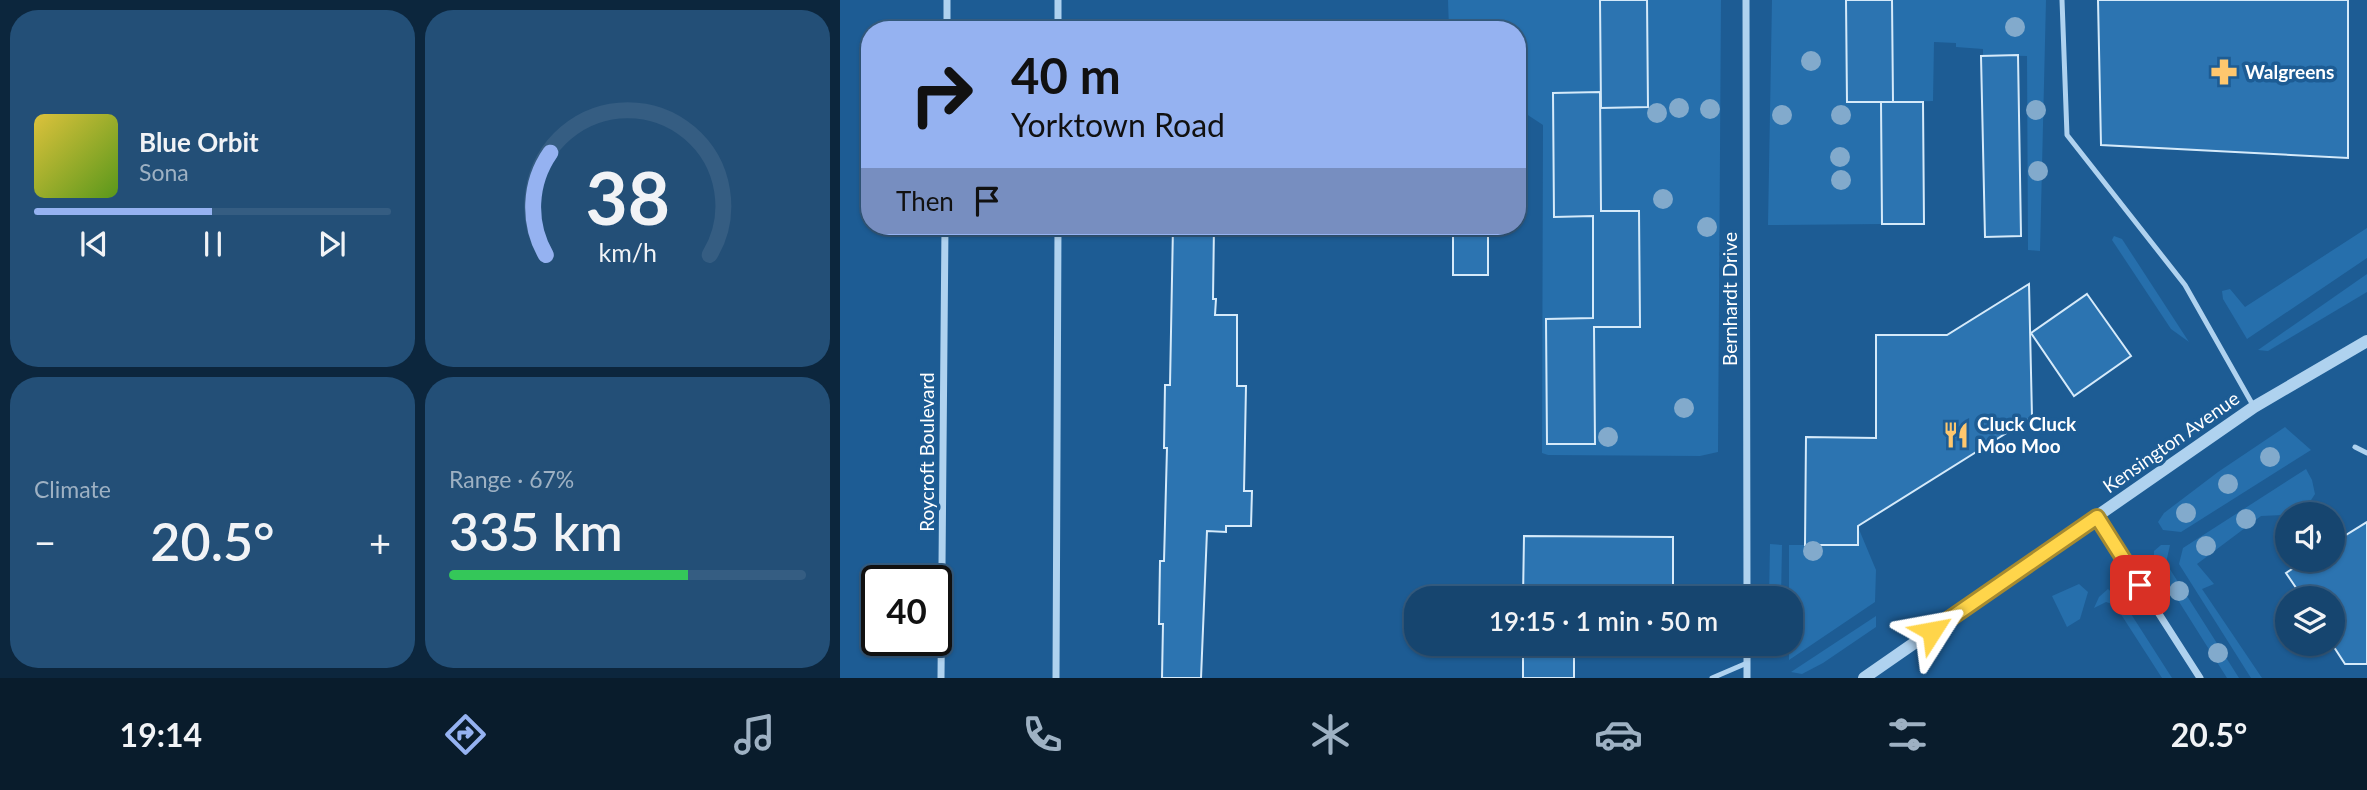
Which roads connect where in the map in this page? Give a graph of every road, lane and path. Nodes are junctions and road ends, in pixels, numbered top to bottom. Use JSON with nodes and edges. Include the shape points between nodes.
{"nodes":[{"id":1,"x":947,"y":0,"type":"edge"},
{"id":2,"x":1058,"y":0,"type":"edge"},
{"id":3,"x":1746,"y":0,"type":"edge"},
{"id":4,"x":2062,"y":0,"type":"edge"},
{"id":5,"x":947,"y":21,"type":"edge"},
{"id":6,"x":1058,"y":21,"type":"edge"},
{"id":7,"x":945,"y":235,"type":"edge"},
{"id":8,"x":1058,"y":235,"type":"edge"},
{"id":9,"x":2367,"y":341,"type":"edge"},
{"id":10,"x":2253,"y":407,"type":"junction"},
{"id":11,"x":2355,"y":447,"type":"dead end"},
{"id":12,"x":2367,"y":453,"type":"edge"},
{"id":13,"x":2097,"y":517,"type":"junction"},
{"id":14,"x":1747,"y":586,"type":"edge"},
{"id":15,"x":1747,"y":656,"type":"edge"},
{"id":16,"x":1747,"y":663,"type":"junction"},
{"id":17,"x":941,"y":678,"type":"edge"},
{"id":18,"x":1056,"y":678,"type":"edge"},
{"id":19,"x":1712,"y":678,"type":"edge"},
{"id":20,"x":1747,"y":678,"type":"edge"},
{"id":21,"x":1864,"y":678,"type":"edge"},
{"id":22,"x":2200,"y":678,"type":"edge"}],
"edges":[{"from":1,"to":5,"type":"street"},
{"from":2,"to":6,"type":"street"},
{"from":3,"to":14,"type":"street","name":"Bernhardt Drive"},
{"from":4,"to":10,"type":"lane","via":[[2067,135],[2185,285]]},
{"from":7,"to":17,"type":"street","name":"Roycroft Boulevard"},
{"from":8,"to":18,"type":"street"},
{"from":9,"to":10,"type":"street","name":"Kensington Avenue"},
{"from":10,"to":13,"type":"street","name":"Kensington Avenue"},
{"from":11,"to":12,"type":"lane"},
{"from":13,"to":21,"type":"street","name":"Kensington Avenue"},
{"from":13,"to":22,"type":"street"},
{"from":15,"to":16,"type":"street"},
{"from":16,"to":19,"type":"lane"},
{"from":16,"to":20,"type":"street"}]}
